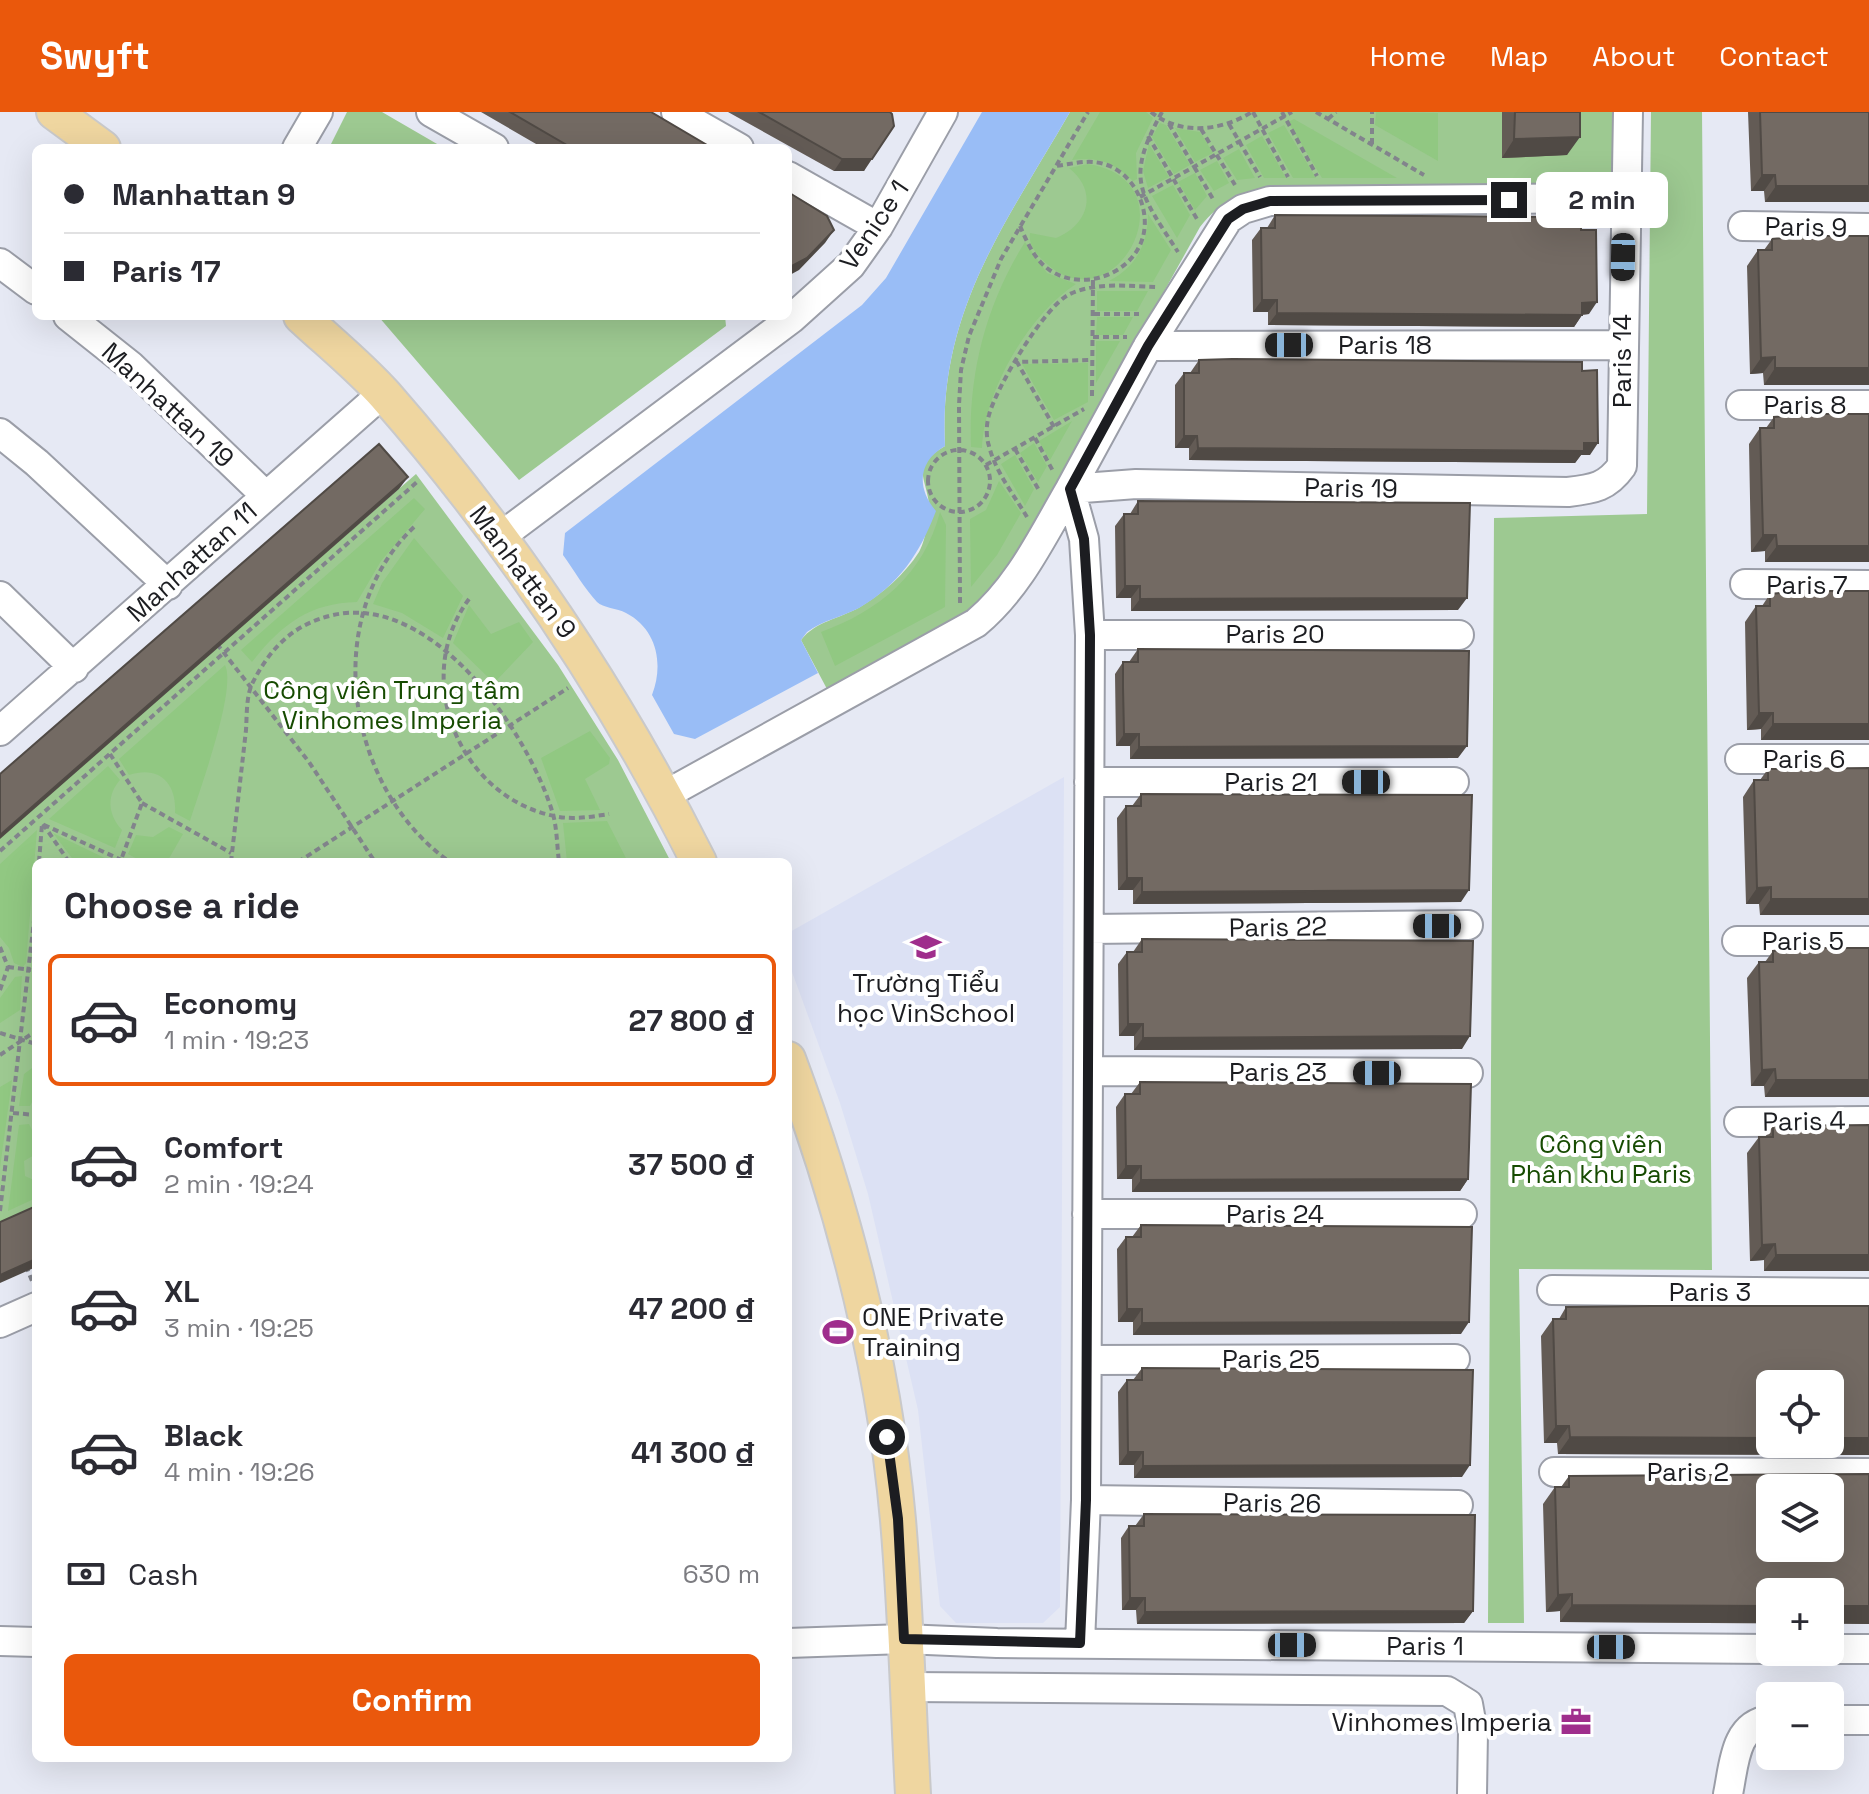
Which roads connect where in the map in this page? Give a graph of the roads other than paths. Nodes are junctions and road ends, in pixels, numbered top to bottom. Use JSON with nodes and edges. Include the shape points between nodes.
{"nodes":[{"id":1,"x":318,"y":112,"type":"edge"},
{"id":2,"x":431,"y":112,"type":"edge"},
{"id":3,"x":676,"y":112,"type":"edge"},
{"id":4,"x":1628,"y":112,"type":"edge"},
{"id":5,"x":939,"y":113,"type":"edge"},
{"id":6,"x":72,"y":117,"type":"edge"},
{"id":7,"x":99,"y":144,"type":"edge"},
{"id":8,"x":299,"y":144,"type":"edge"},
{"id":9,"x":487,"y":144,"type":"edge"},
{"id":10,"x":732,"y":144,"type":"edge"},
{"id":11,"x":792,"y":178,"type":"edge"},
{"id":12,"x":1624,"y":198,"type":"junction"},
{"id":13,"x":1743,"y":226,"type":"dead end"},
{"id":14,"x":878,"y":227,"type":"junction"},
{"id":15,"x":1869,"y":228,"type":"edge"},
{"id":16,"x":0,"y":263,"type":"edge"},
{"id":17,"x":32,"y":287,"type":"edge"},
{"id":18,"x":792,"y":314,"type":"edge"},
{"id":19,"x":73,"y":320,"type":"edge"},
{"id":20,"x":305,"y":320,"type":"edge"},
{"id":21,"x":785,"y":320,"type":"edge"},
{"id":22,"x":1139,"y":342,"type":"junction"},
{"id":23,"x":1622,"y":345,"type":"junction"},
{"id":24,"x":383,"y":393,"type":"junction"},
{"id":25,"x":1741,"y":405,"type":"dead end"},
{"id":26,"x":1869,"y":405,"type":"edge"},
{"id":27,"x":0,"y":433,"type":"edge"},
{"id":28,"x":1622,"y":466,"type":"joint"},
{"id":29,"x":1062,"y":481,"type":"junction"},
{"id":30,"x":266,"y":496,"type":"junction"},
{"id":31,"x":500,"y":537,"type":"junction"},
{"id":32,"x":1745,"y":584,"type":"dead end"},
{"id":33,"x":168,"y":585,"type":"junction"},
{"id":34,"x":1869,"y":585,"type":"edge"},
{"id":35,"x":0,"y":596,"type":"edge"},
{"id":36,"x":1090,"y":635,"type":"junction"},
{"id":37,"x":1459,"y":635,"type":"dead end"},
{"id":38,"x":74,"y":668,"type":"junction"},
{"id":39,"x":0,"y":731,"type":"edge"},
{"id":40,"x":1740,"y":759,"type":"dead end"},
{"id":41,"x":1869,"y":759,"type":"edge"},
{"id":42,"x":1089,"y":782,"type":"junction"},
{"id":43,"x":1454,"y":782,"type":"dead end"},
{"id":44,"x":665,"y":795,"type":"junction"},
{"id":45,"x":697,"y":858,"type":"edge"},
{"id":46,"x":1468,"y":925,"type":"dead end"},
{"id":47,"x":1089,"y":929,"type":"junction"},
{"id":48,"x":1737,"y":941,"type":"dead end"},
{"id":49,"x":1869,"y":941,"type":"edge"},
{"id":50,"x":792,"y":1070,"type":"edge"},
{"id":51,"x":1088,"y":1071,"type":"junction"},
{"id":52,"x":1468,"y":1073,"type":"dead end"},
{"id":53,"x":1869,"y":1121,"type":"edge"},
{"id":54,"x":1739,"y":1122,"type":"dead end"},
{"id":55,"x":1087,"y":1214,"type":"junction"},
{"id":56,"x":1462,"y":1214,"type":"dead end"},
{"id":57,"x":1552,"y":1290,"type":"dead end"},
{"id":58,"x":1869,"y":1293,"type":"edge"},
{"id":59,"x":32,"y":1296,"type":"edge"},
{"id":60,"x":0,"y":1323,"type":"edge"},
{"id":61,"x":1455,"y":1359,"type":"dead end"},
{"id":62,"x":1087,"y":1360,"type":"junction"},
{"id":63,"x":1554,"y":1472,"type":"dead end"},
{"id":64,"x":1869,"y":1473,"type":"edge"},
{"id":65,"x":1086,"y":1500,"type":"junction"},
{"id":66,"x":1458,"y":1505,"type":"dead end"},
{"id":67,"x":904,"y":1639,"type":"junction"},
{"id":68,"x":32,"y":1642,"type":"edge"},
{"id":69,"x":792,"y":1643,"type":"edge"},
{"id":70,"x":1080,"y":1643,"type":"junction"},
{"id":71,"x":0,"y":1644,"type":"edge"},
{"id":72,"x":1756,"y":1649,"type":"edge"},
{"id":73,"x":1844,"y":1649,"type":"edge"},
{"id":74,"x":1869,"y":1649,"type":"edge"},
{"id":75,"x":0,"y":1661,"type":"edge"},
{"id":76,"x":907,"y":1687,"type":"junction"},
{"id":77,"x":1844,"y":1720,"type":"edge"},
{"id":78,"x":1869,"y":1720,"type":"edge"},
{"id":79,"x":1756,"y":1726,"type":"edge"},
{"id":80,"x":913,"y":1794,"type":"edge"},
{"id":81,"x":1472,"y":1794,"type":"edge"},
{"id":82,"x":1728,"y":1794,"type":"edge"}],
"edges":[{"from":1,"to":8,"type":"street"},
{"from":2,"to":9,"type":"street"},
{"from":3,"to":10,"type":"street"},
{"from":4,"to":12,"type":"street","name":"Paris 14"},
{"from":5,"to":14,"type":"street","name":"Venice 1"},
{"from":6,"to":7,"type":"main road"},
{"from":11,"to":14,"type":"street"},
{"from":12,"to":22,"type":"street","via":[[1270,201],[1243,209],[1228,219]]},
{"from":12,"to":23,"type":"street","name":"Paris 14"},
{"from":13,"to":15,"type":"street","name":"Paris 9"},
{"from":14,"to":18,"type":"street","name":"Venice 1","via":[[851,265]]},
{"from":16,"to":17,"type":"street"},
{"from":19,"to":30,"type":"street","name":"Manhattan 19","via":[[131,366]]},
{"from":20,"to":24,"type":"main road","name":"Manhattan 9"},
{"from":21,"to":31,"type":"street","name":"Venice 1"},
{"from":22,"to":23,"type":"street","name":"Paris 18"},
{"from":22,"to":29,"type":"street"},
{"from":23,"to":28,"type":"street","name":"Paris 14"},
{"from":24,"to":30,"type":"street","name":"Manhattan 11"},
{"from":24,"to":31,"type":"main road","name":"Manhattan 9"},
{"from":25,"to":26,"type":"street","name":"Paris 8"},
{"from":27,"to":33,"type":"street"},
{"from":28,"to":29,"type":"street","name":"Paris 19","via":[[1611,482],[1568,492]]},
{"from":29,"to":36,"type":"street","via":[[1084,539]]},
{"from":29,"to":44,"type":"street","via":[[1018,580],[976,623]]},
{"from":30,"to":33,"type":"street","name":"Manhattan 11"},
{"from":31,"to":44,"type":"main road","name":"Manhattan 9","via":[[583,654]]},
{"from":32,"to":34,"type":"street","name":"Paris 7"},
{"from":33,"to":38,"type":"street","name":"Manhattan 11"},
{"from":35,"to":38,"type":"street"},
{"from":36,"to":37,"type":"street","name":"Paris 20"},
{"from":36,"to":42,"type":"street"},
{"from":38,"to":39,"type":"street","name":"Manhattan 11"},
{"from":40,"to":41,"type":"street","name":"Paris 6"},
{"from":42,"to":43,"type":"street","name":"Paris 21"},
{"from":42,"to":47,"type":"street"},
{"from":44,"to":45,"type":"main road","name":"Manhattan 9"},
{"from":46,"to":47,"type":"street","name":"Paris 22"},
{"from":47,"to":51,"type":"street"},
{"from":48,"to":49,"type":"street","name":"Paris 5"},
{"from":50,"to":67,"type":"main road","via":[[821,1150],[869,1338],[898,1519]]},
{"from":51,"to":52,"type":"street","name":"Paris 23"},
{"from":51,"to":55,"type":"street"},
{"from":53,"to":54,"type":"street","name":"Paris 4"},
{"from":55,"to":56,"type":"street","name":"Paris 24"},
{"from":55,"to":62,"type":"street"},
{"from":57,"to":58,"type":"street","name":"Paris 3"},
{"from":59,"to":60,"type":"street"},
{"from":61,"to":62,"type":"street","name":"Paris 25"},
{"from":62,"to":65,"type":"street"},
{"from":63,"to":64,"type":"street","name":"Paris 2"},
{"from":65,"to":66,"type":"street","name":"Paris 26"},
{"from":65,"to":70,"type":"street"},
{"from":67,"to":69,"type":"street","name":"Paris 1"},
{"from":67,"to":70,"type":"street","name":"Paris 1"},
{"from":67,"to":76,"type":"main road"},
{"from":68,"to":71,"type":"street"},
{"from":70,"to":72,"type":"street","name":"Paris 1"},
{"from":71,"to":75,"type":"street"},
{"from":73,"to":74,"type":"street"},
{"from":76,"to":80,"type":"main road"},
{"from":76,"to":81,"type":"street","via":[[1447,1691],[1468,1704]]},
{"from":77,"to":78,"type":"street"},
{"from":79,"to":82,"type":"street","via":[[1739,1739]]}]}
